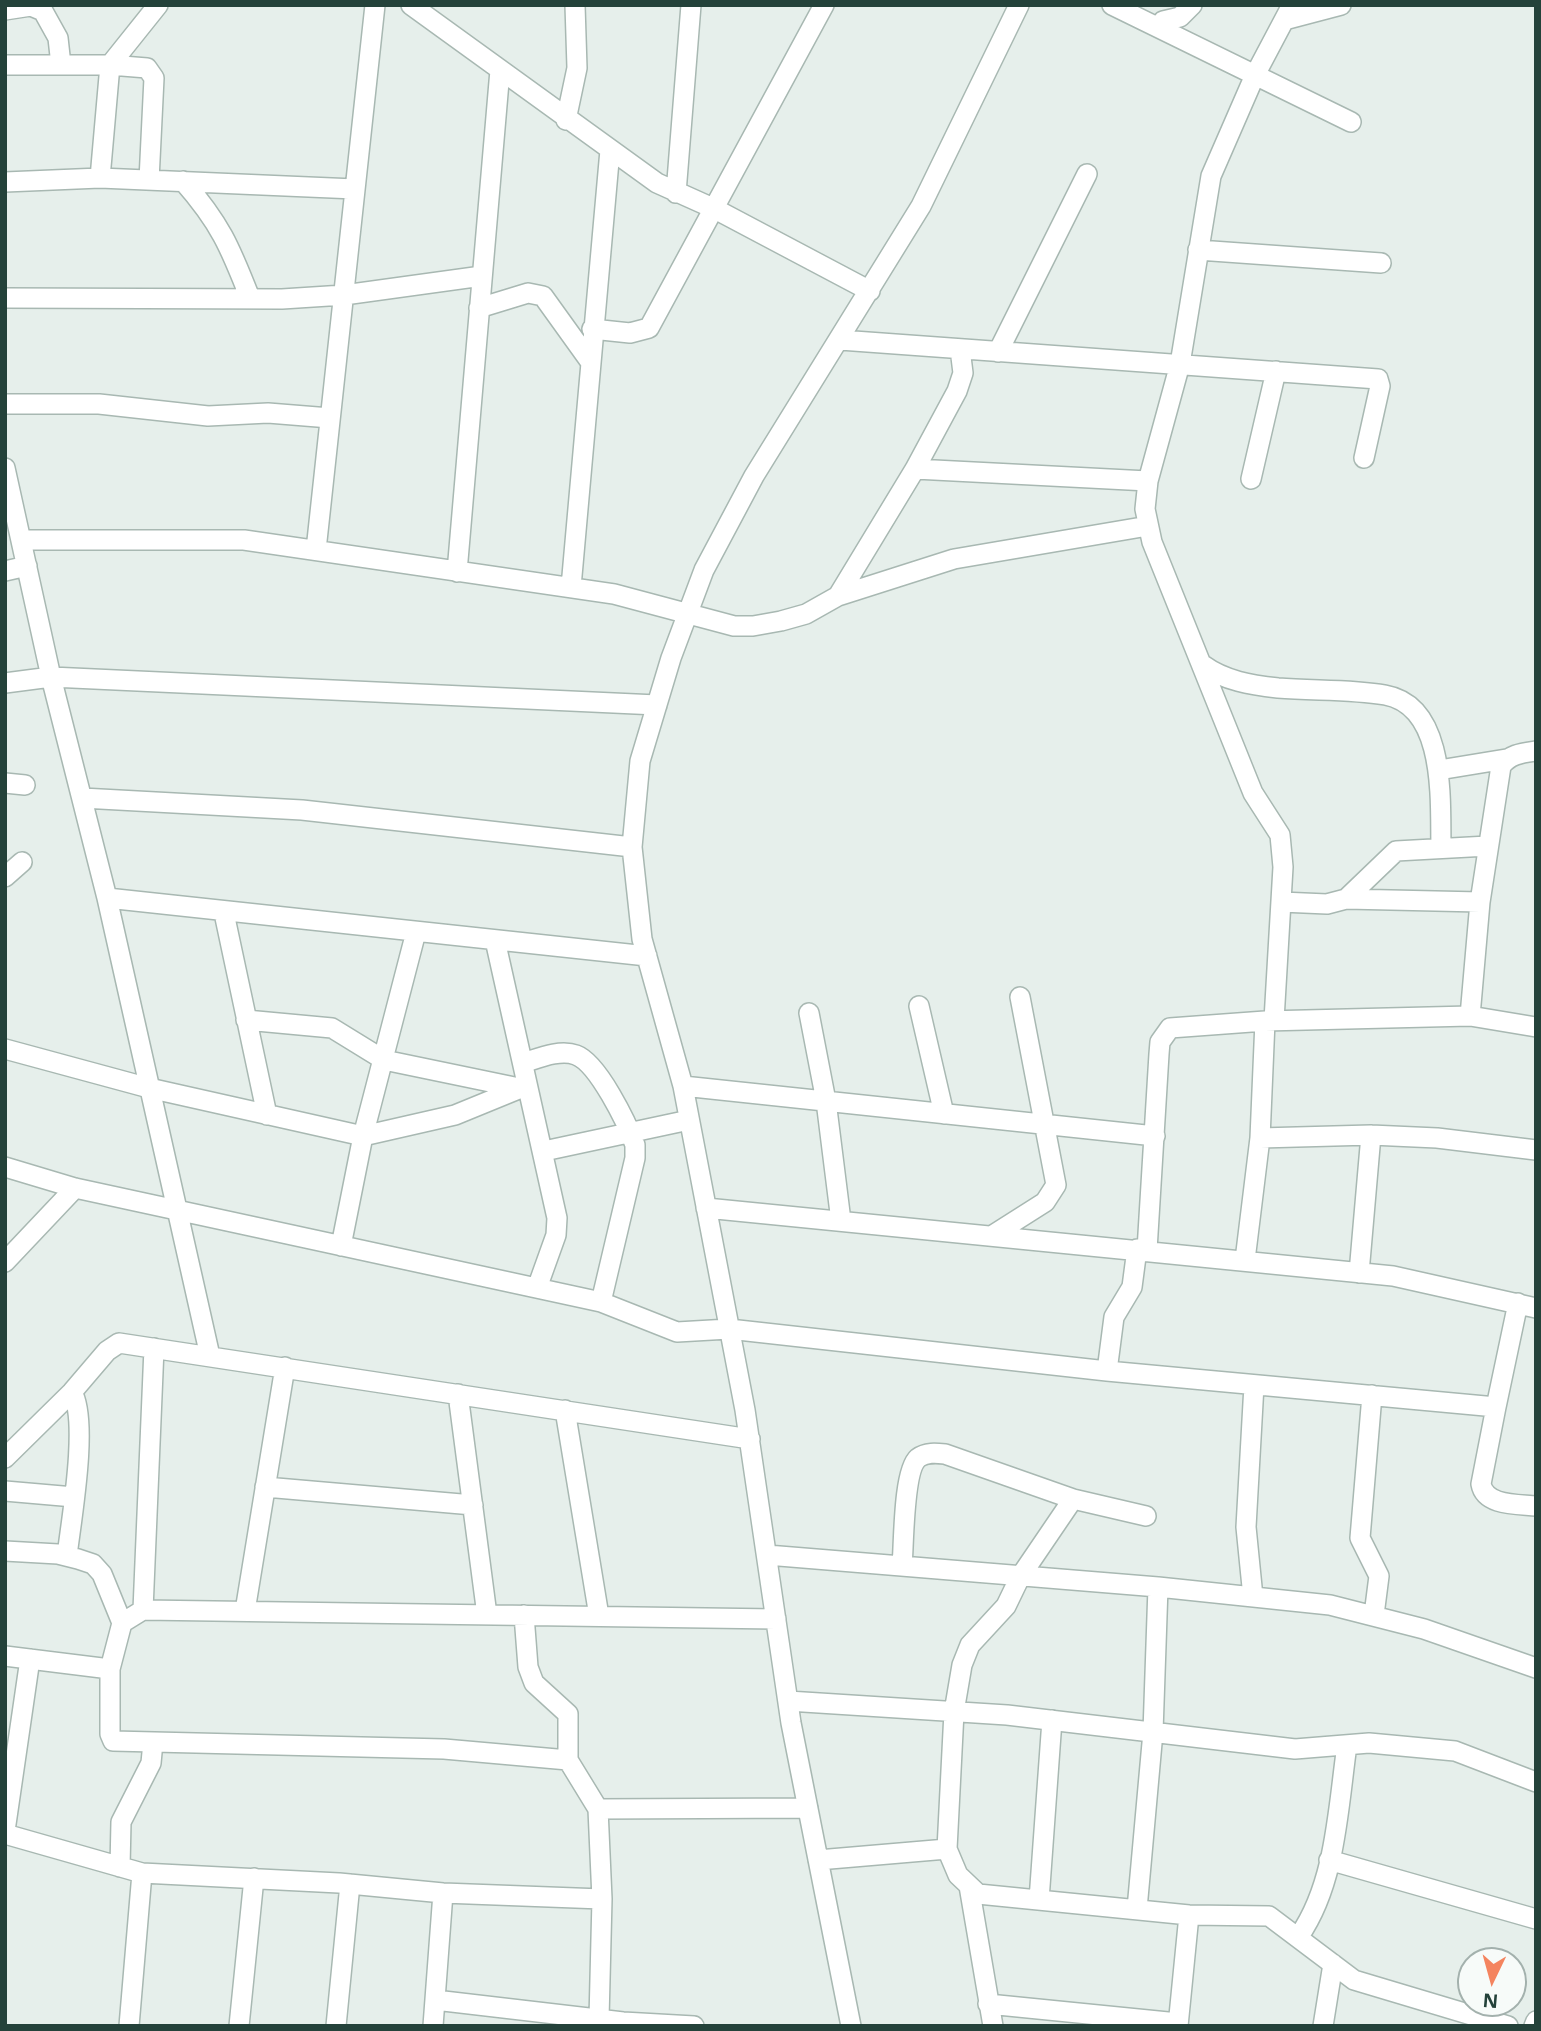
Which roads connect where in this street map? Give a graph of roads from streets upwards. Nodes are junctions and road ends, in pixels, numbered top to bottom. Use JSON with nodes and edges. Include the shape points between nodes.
{"nodes":[{"id":1,"x":158,"y":5,"type":"edge"},
{"id":2,"x":375,"y":5,"type":"edge"},
{"id":3,"x":411,"y":5,"type":"edge"},
{"id":4,"x":575,"y":5,"type":"edge"},
{"id":5,"x":691,"y":5,"type":"edge"},
{"id":6,"x":824,"y":5,"type":"edge"},
{"id":7,"x":1019,"y":5,"type":"edge"},
{"id":8,"x":1112,"y":5,"type":"edge"},
{"id":9,"x":1192,"y":5,"type":"edge"},
{"id":10,"x":1341,"y":5,"type":"edge"},
{"id":11,"x":5,"y":10,"type":"edge"},
{"id":12,"x":1288,"y":13,"type":"edge"},
{"id":13,"x":438,"y":15,"type":"edge"},
{"id":14,"x":1164,"y":18,"type":"edge"},
{"id":15,"x":5,"y":65,"type":"edge"},
{"id":16,"x":61,"y":65,"type":"junction"},
{"id":17,"x":110,"y":65,"type":"junction"},
{"id":18,"x":500,"y":70,"type":"junction"},
{"id":19,"x":1255,"y":75,"type":"junction"},
{"id":20,"x":566,"y":120,"type":"junction"},
{"id":21,"x":1351,"y":122,"type":"dead end"},
{"id":22,"x":610,"y":150,"type":"junction"},
{"id":23,"x":1087,"y":174,"type":"dead end"},
{"id":24,"x":100,"y":178,"type":"junction"},
{"id":25,"x":149,"y":180,"type":"junction"},
{"id":26,"x":183,"y":181,"type":"junction"},
{"id":27,"x":5,"y":182,"type":"edge"},
{"id":28,"x":355,"y":189,"type":"junction"},
{"id":29,"x":676,"y":193,"type":"junction"},
{"id":30,"x":715,"y":209,"type":"junction"},
{"id":31,"x":1198,"y":250,"type":"junction"},
{"id":32,"x":1381,"y":263,"type":"dead end"},
{"id":33,"x":482,"y":276,"type":"junction"},
{"id":34,"x":870,"y":291,"type":"junction"},
{"id":35,"x":344,"y":295,"type":"junction"},
{"id":36,"x":250,"y":298,"type":"junction"},
{"id":37,"x":5,"y":299,"type":"edge"},
{"id":38,"x":480,"y":308,"type":"junction"},
{"id":39,"x":592,"y":328,"type":"junction"},
{"id":40,"x":839,"y":341,"type":"junction"},
{"id":41,"x":960,"y":349,"type":"junction"},
{"id":42,"x":998,"y":352,"type":"junction"},
{"id":43,"x":589,"y":360,"type":"junction"},
{"id":44,"x":1180,"y":364,"type":"junction"},
{"id":45,"x":1276,"y":371,"type":"junction"},
{"id":46,"x":5,"y":404,"type":"edge"},
{"id":47,"x":330,"y":418,"type":"junction"},
{"id":48,"x":1364,"y":458,"type":"dead end"},
{"id":49,"x":5,"y":468,"type":"edge"},
{"id":50,"x":915,"y":470,"type":"junction"},
{"id":51,"x":1251,"y":479,"type":"dead end"},
{"id":52,"x":1148,"y":481,"type":"junction"},
{"id":53,"x":1148,"y":526,"type":"junction"},
{"id":54,"x":21,"y":540,"type":"junction"},
{"id":55,"x":316,"y":550,"type":"junction"},
{"id":56,"x":27,"y":566,"type":"junction"},
{"id":57,"x":5,"y":571,"type":"edge"},
{"id":58,"x":457,"y":572,"type":"junction"},
{"id":59,"x":571,"y":587,"type":"junction"},
{"id":60,"x":838,"y":596,"type":"junction"},
{"id":61,"x":689,"y":611,"type":"junction"},
{"id":62,"x":1203,"y":665,"type":"junction"},
{"id":63,"x":51,"y":677,"type":"junction"},
{"id":64,"x":5,"y":683,"type":"edge"},
{"id":65,"x":657,"y":705,"type":"junction"},
{"id":66,"x":1536,"y":751,"type":"edge"},
{"id":67,"x":1506,"y":759,"type":"junction"},
{"id":68,"x":1439,"y":770,"type":"junction"},
{"id":69,"x":82,"y":798,"type":"junction"},
{"id":70,"x":1488,"y":846,"type":"junction"},
{"id":71,"x":632,"y":847,"type":"junction"},
{"id":72,"x":1441,"y":848,"type":"junction"},
{"id":73,"x":22,"y":862,"type":"dead end"},
{"id":74,"x":5,"y":877,"type":"edge"},
{"id":75,"x":107,"y":898,"type":"junction"},
{"id":76,"x":1346,"y":899,"type":"junction"},
{"id":77,"x":1281,"y":902,"type":"junction"},
{"id":78,"x":1480,"y":902,"type":"junction"},
{"id":79,"x":224,"y":913,"type":"junction"},
{"id":80,"x":416,"y":932,"type":"junction"},
{"id":81,"x":495,"y":940,"type":"junction"},
{"id":82,"x":647,"y":956,"type":"junction"},
{"id":83,"x":1020,"y":997,"type":"dead end"},
{"id":84,"x":919,"y":1006,"type":"dead end"},
{"id":85,"x":809,"y":1013,"type":"dead end"},
{"id":86,"x":1469,"y":1016,"type":"junction"},
{"id":87,"x":246,"y":1020,"type":"junction"},
{"id":88,"x":1270,"y":1020,"type":"junction"},
{"id":89,"x":1536,"y":1027,"type":"edge"},
{"id":90,"x":5,"y":1049,"type":"edge"},
{"id":91,"x":384,"y":1060,"type":"junction"},
{"id":92,"x":523,"y":1063,"type":"junction"},
{"id":93,"x":683,"y":1086,"type":"junction"},
{"id":94,"x":149,"y":1088,"type":"junction"},
{"id":95,"x":525,"y":1089,"type":"junction"},
{"id":96,"x":826,"y":1101,"type":"junction"},
{"id":97,"x":944,"y":1114,"type":"junction"},
{"id":98,"x":267,"y":1115,"type":"junction"},
{"id":99,"x":690,"y":1120,"type":"junction"},
{"id":100,"x":1046,"y":1124,"type":"junction"},
{"id":101,"x":631,"y":1133,"type":"junction"},
{"id":102,"x":1371,"y":1135,"type":"junction"},
{"id":103,"x":363,"y":1136,"type":"junction"},
{"id":104,"x":1155,"y":1136,"type":"junction"},
{"id":105,"x":1260,"y":1138,"type":"junction"},
{"id":106,"x":1536,"y":1150,"type":"edge"},
{"id":107,"x":544,"y":1152,"type":"junction"},
{"id":108,"x":5,"y":1167,"type":"edge"},
{"id":109,"x":75,"y":1188,"type":"junction"},
{"id":110,"x":706,"y":1208,"type":"junction"},
{"id":111,"x":178,"y":1211,"type":"junction"},
{"id":112,"x":841,"y":1221,"type":"junction"},
{"id":113,"x":993,"y":1235,"type":"junction"},
{"id":114,"x":341,"y":1245,"type":"junction"},
{"id":115,"x":1142,"y":1249,"type":"junction"},
{"id":116,"x":1245,"y":1260,"type":"junction"},
{"id":117,"x":5,"y":1262,"type":"edge"},
{"id":118,"x":1359,"y":1273,"type":"junction"},
{"id":119,"x":537,"y":1288,"type":"junction"},
{"id":120,"x":601,"y":1302,"type":"junction"},
{"id":121,"x":1527,"y":1306,"type":"edge"},
{"id":122,"x":729,"y":1329,"type":"junction"},
{"id":123,"x":154,"y":1349,"type":"junction"},
{"id":124,"x":210,"y":1356,"type":"junction"},
{"id":125,"x":285,"y":1367,"type":"junction"},
{"id":126,"x":1107,"y":1371,"type":"junction"},
{"id":127,"x":1254,"y":1385,"type":"junction"},
{"id":128,"x":72,"y":1392,"type":"junction"},
{"id":129,"x":457,"y":1394,"type":"junction"},
{"id":130,"x":1371,"y":1395,"type":"junction"},
{"id":131,"x":1496,"y":1407,"type":"junction"},
{"id":132,"x":565,"y":1410,"type":"junction"},
{"id":133,"x":750,"y":1438,"type":"junction"},
{"id":134,"x":5,"y":1458,"type":"edge"},
{"id":135,"x":265,"y":1488,"type":"junction"},
{"id":136,"x":5,"y":1491,"type":"edge"},
{"id":137,"x":74,"y":1497,"type":"junction"},
{"id":138,"x":1073,"y":1499,"type":"junction"},
{"id":139,"x":472,"y":1505,"type":"junction"},
{"id":140,"x":1536,"y":1506,"type":"edge"},
{"id":141,"x":1146,"y":1516,"type":"dead end"},
{"id":142,"x":5,"y":1550,"type":"edge"},
{"id":143,"x":767,"y":1555,"type":"junction"},
{"id":144,"x":67,"y":1556,"type":"junction"},
{"id":145,"x":902,"y":1566,"type":"junction"},
{"id":146,"x":1020,"y":1577,"type":"junction"},
{"id":147,"x":1158,"y":1587,"type":"junction"},
{"id":148,"x":1253,"y":1597,"type":"junction"},
{"id":149,"x":142,"y":1610,"type":"junction"},
{"id":150,"x":245,"y":1611,"type":"junction"},
{"id":151,"x":487,"y":1615,"type":"junction"},
{"id":152,"x":524,"y":1615,"type":"junction"},
{"id":153,"x":1374,"y":1615,"type":"junction"},
{"id":154,"x":599,"y":1616,"type":"junction"},
{"id":155,"x":776,"y":1619,"type":"junction"},
{"id":156,"x":122,"y":1623,"type":"junction"},
{"id":157,"x":5,"y":1656,"type":"edge"},
{"id":158,"x":30,"y":1659,"type":"junction"},
{"id":159,"x":1536,"y":1668,"type":"edge"},
{"id":160,"x":110,"y":1669,"type":"junction"},
{"id":161,"x":788,"y":1701,"type":"junction"},
{"id":162,"x":954,"y":1712,"type":"junction"},
{"id":163,"x":1052,"y":1720,"type":"junction"},
{"id":164,"x":1153,"y":1732,"type":"junction"},
{"id":165,"x":153,"y":1742,"type":"junction"},
{"id":166,"x":1348,"y":1745,"type":"junction"},
{"id":167,"x":568,"y":1760,"type":"junction"},
{"id":168,"x":1536,"y":1782,"type":"edge"},
{"id":169,"x":807,"y":1808,"type":"junction"},
{"id":170,"x":598,"y":1809,"type":"junction"},
{"id":171,"x":5,"y":1833,"type":"edge"},
{"id":172,"x":947,"y":1849,"type":"junction"},
{"id":173,"x":818,"y":1860,"type":"junction"},
{"id":174,"x":1329,"y":1860,"type":"junction"},
{"id":175,"x":120,"y":1867,"type":"junction"},
{"id":176,"x":142,"y":1873,"type":"junction"},
{"id":177,"x":254,"y":1878,"type":"junction"},
{"id":178,"x":350,"y":1884,"type":"junction"},
{"id":179,"x":970,"y":1886,"type":"junction"},
{"id":180,"x":443,"y":1893,"type":"junction"},
{"id":181,"x":602,"y":1899,"type":"junction"},
{"id":182,"x":1039,"y":1900,"type":"junction"},
{"id":183,"x":1137,"y":1909,"type":"junction"},
{"id":184,"x":1189,"y":1915,"type":"junction"},
{"id":185,"x":1536,"y":1919,"type":"edge"},
{"id":186,"x":1299,"y":1936,"type":"junction"},
{"id":187,"x":1333,"y":1964,"type":"junction"},
{"id":188,"x":435,"y":2000,"type":"junction"},
{"id":189,"x":988,"y":2004,"type":"junction"},
{"id":190,"x":535,"y":2018,"type":"edge"},
{"id":191,"x":600,"y":2019,"type":"junction"},
{"id":192,"x":1536,"y":2021,"type":"edge"},
{"id":193,"x":622,"y":2024,"type":"edge"},
{"id":194,"x":1178,"y":2024,"type":"edge"},
{"id":195,"x":129,"y":2026,"type":"edge"},
{"id":196,"x":239,"y":2026,"type":"edge"},
{"id":197,"x":336,"y":2026,"type":"edge"},
{"id":198,"x":433,"y":2026,"type":"edge"},
{"id":199,"x":694,"y":2026,"type":"edge"},
{"id":200,"x":851,"y":2026,"type":"edge"},
{"id":201,"x":993,"y":2026,"type":"edge"},
{"id":202,"x":1322,"y":2026,"type":"edge"},
{"id":203,"x":1508,"y":2026,"type":"edge"},
{"id":204,"x":1534,"y":2026,"type":"edge"}],
"edges":[{"from":1,"to":17,"type":"street"},
{"from":2,"to":28,"type":"street"},
{"from":3,"to":13,"type":"street"},
{"from":4,"to":20,"type":"street","via":[[577,68]]},
{"from":5,"to":29,"type":"street"},
{"from":6,"to":30,"type":"street"},
{"from":7,"to":34,"type":"street","via":[[921,206]]},
{"from":8,"to":14,"type":"street"},
{"from":9,"to":14,"type":"street","via":[[1180,17]]},
{"from":10,"to":12,"type":"street"},
{"from":11,"to":16,"type":"street","via":[[18,6],[43,11],[58,38]]},
{"from":12,"to":19,"type":"street"},
{"from":13,"to":18,"type":"street"},
{"from":14,"to":19,"type":"street"},
{"from":15,"to":16,"type":"street"},
{"from":16,"to":17,"type":"street"},
{"from":17,"to":24,"type":"street"},
{"from":17,"to":25,"type":"street","via":[[147,68],[154,78]]},
{"from":18,"to":20,"type":"street"},
{"from":18,"to":33,"type":"street"},
{"from":19,"to":21,"type":"street"},
{"from":19,"to":31,"type":"street","via":[[1211,176]]},
{"from":20,"to":22,"type":"street"},
{"from":22,"to":29,"type":"street"},
{"from":22,"to":39,"type":"street"},
{"from":23,"to":42,"type":"street"},
{"from":24,"to":25,"type":"street"},
{"from":24,"to":27,"type":"street"},
{"from":25,"to":26,"type":"street"},
{"from":26,"to":28,"type":"street"},
{"from":26,"to":36,"type":"street","via":[[213,215]]},
{"from":28,"to":35,"type":"street"},
{"from":29,"to":30,"type":"street"},
{"from":30,"to":34,"type":"street"},
{"from":30,"to":39,"type":"street","via":[[649,328],[630,333]]},
{"from":31,"to":32,"type":"street"},
{"from":31,"to":44,"type":"street"},
{"from":33,"to":35,"type":"street"},
{"from":33,"to":38,"type":"street"},
{"from":34,"to":40,"type":"street"},
{"from":35,"to":36,"type":"street"},
{"from":35,"to":47,"type":"street"},
{"from":36,"to":37,"type":"street"},
{"from":38,"to":43,"type":"street","via":[[528,293],[543,296]]},
{"from":38,"to":58,"type":"street"},
{"from":39,"to":43,"type":"street"},
{"from":40,"to":41,"type":"street"},
{"from":40,"to":61,"type":"street","via":[[754,476],[704,570]]},
{"from":41,"to":42,"type":"street"},
{"from":41,"to":50,"type":"street","via":[[961,382]]},
{"from":42,"to":44,"type":"street"},
{"from":43,"to":59,"type":"street"},
{"from":44,"to":45,"type":"street"},
{"from":44,"to":52,"type":"street"},
{"from":45,"to":48,"type":"street","via":[[1378,379]]},
{"from":45,"to":51,"type":"street"},
{"from":46,"to":47,"type":"street","via":[[99,404],[208,416],[268,413]]},
{"from":47,"to":55,"type":"street"},
{"from":49,"to":54,"type":"street"},
{"from":50,"to":52,"type":"street"},
{"from":50,"to":60,"type":"street"},
{"from":52,"to":53,"type":"street"},
{"from":53,"to":60,"type":"street","via":[[954,559]]},
{"from":53,"to":62,"type":"street"},
{"from":54,"to":55,"type":"street","via":[[210,539]]},
{"from":54,"to":56,"type":"street"},
{"from":55,"to":58,"type":"street"},
{"from":56,"to":57,"type":"street"},
{"from":56,"to":63,"type":"street"},
{"from":58,"to":59,"type":"street"},
{"from":59,"to":61,"type":"street"},
{"from":60,"to":61,"type":"street","via":[[806,614],[753,626],[734,626]]},
{"from":61,"to":65,"type":"street"},
{"from":62,"to":68,"type":"street","via":[[1224,678],[1251,685],[1387,695],[1401,700],[1412,707],[1431,739]]},
{"from":62,"to":77,"type":"street","via":[[1253,793],[1280,835]]},
{"from":63,"to":64,"type":"street"},
{"from":63,"to":65,"type":"street"},
{"from":63,"to":69,"type":"street"},
{"from":65,"to":71,"type":"street","via":[[640,761]]},
{"from":66,"to":67,"type":"street"},
{"from":67,"to":68,"type":"street"},
{"from":67,"to":70,"type":"street"},
{"from":68,"to":72,"type":"street"},
{"from":69,"to":71,"type":"street","via":[[302,810]]},
{"from":69,"to":75,"type":"street"},
{"from":70,"to":72,"type":"street"},
{"from":70,"to":78,"type":"street"},
{"from":71,"to":82,"type":"street"},
{"from":72,"to":76,"type":"street","via":[[1396,852]]},
{"from":73,"to":74,"type":"street"},
{"from":75,"to":79,"type":"street"},
{"from":75,"to":94,"type":"street"},
{"from":76,"to":77,"type":"street","via":[[1327,904]]},
{"from":76,"to":78,"type":"street"},
{"from":77,"to":88,"type":"street"},
{"from":78,"to":86,"type":"street"},
{"from":79,"to":80,"type":"street"},
{"from":79,"to":87,"type":"street"},
{"from":80,"to":81,"type":"street"},
{"from":80,"to":91,"type":"street"},
{"from":81,"to":82,"type":"street"},
{"from":81,"to":92,"type":"street"},
{"from":82,"to":93,"type":"street"},
{"from":83,"to":100,"type":"street"},
{"from":84,"to":97,"type":"street"},
{"from":85,"to":96,"type":"street"},
{"from":86,"to":88,"type":"street"},
{"from":86,"to":89,"type":"street"},
{"from":87,"to":91,"type":"street","via":[[332,1028]]},
{"from":87,"to":98,"type":"street"},
{"from":88,"to":104,"type":"street","via":[[1184,1025],[1164,1033]]},
{"from":88,"to":105,"type":"street"},
{"from":90,"to":94,"type":"street"},
{"from":91,"to":95,"type":"street"},
{"from":91,"to":103,"type":"street"},
{"from":92,"to":95,"type":"street"},
{"from":92,"to":101,"type":"street","via":[[556,1054],[575,1054],[586,1060]]},
{"from":93,"to":96,"type":"street"},
{"from":93,"to":99,"type":"street"},
{"from":94,"to":98,"type":"street"},
{"from":94,"to":111,"type":"street"},
{"from":95,"to":103,"type":"street","via":[[455,1115]]},
{"from":95,"to":107,"type":"street"},
{"from":96,"to":97,"type":"street"},
{"from":96,"to":112,"type":"street"},
{"from":97,"to":100,"type":"street"},
{"from":98,"to":103,"type":"street"},
{"from":99,"to":101,"type":"street"},
{"from":99,"to":110,"type":"street"},
{"from":100,"to":104,"type":"street"},
{"from":100,"to":113,"type":"street","via":[[1057,1176],[1053,1193]]},
{"from":101,"to":107,"type":"street"},
{"from":101,"to":120,"type":"street","via":[[635,1158]]},
{"from":102,"to":105,"type":"street"},
{"from":102,"to":106,"type":"street"},
{"from":102,"to":118,"type":"street"},
{"from":103,"to":114,"type":"street"},
{"from":104,"to":115,"type":"street"},
{"from":105,"to":116,"type":"street"},
{"from":107,"to":119,"type":"street","via":[[557,1218]]},
{"from":108,"to":109,"type":"street"},
{"from":109,"to":111,"type":"street"},
{"from":109,"to":117,"type":"street"},
{"from":110,"to":112,"type":"street"},
{"from":110,"to":122,"type":"street"},
{"from":111,"to":114,"type":"street"},
{"from":111,"to":124,"type":"street"},
{"from":112,"to":113,"type":"street"},
{"from":113,"to":115,"type":"street"},
{"from":114,"to":119,"type":"street"},
{"from":115,"to":116,"type":"street"},
{"from":115,"to":126,"type":"street","via":[[1132,1287],[1114,1317]]},
{"from":116,"to":118,"type":"street"},
{"from":118,"to":121,"type":"street","via":[[1393,1276]]},
{"from":119,"to":120,"type":"street"},
{"from":120,"to":122,"type":"street","via":[[677,1332]]},
{"from":121,"to":131,"type":"street"},
{"from":122,"to":126,"type":"street"},
{"from":122,"to":133,"type":"street"},
{"from":123,"to":124,"type":"street"},
{"from":123,"to":128,"type":"street","via":[[115,1344]]},
{"from":123,"to":149,"type":"street"},
{"from":124,"to":125,"type":"street"},
{"from":125,"to":129,"type":"street"},
{"from":125,"to":135,"type":"street"},
{"from":126,"to":127,"type":"street"},
{"from":127,"to":130,"type":"street"},
{"from":127,"to":148,"type":"street","via":[[1246,1527]]},
{"from":128,"to":134,"type":"street"},
{"from":128,"to":137,"type":"street","via":[[78,1411]]},
{"from":129,"to":132,"type":"street"},
{"from":129,"to":139,"type":"street"},
{"from":130,"to":131,"type":"street"},
{"from":130,"to":153,"type":"street","via":[[1360,1538],[1379,1576]]},
{"from":131,"to":140,"type":"street","via":[[1483,1491],[1492,1499]]},
{"from":132,"to":133,"type":"street"},
{"from":132,"to":154,"type":"street"},
{"from":133,"to":143,"type":"street"},
{"from":135,"to":139,"type":"street"},
{"from":135,"to":150,"type":"street"},
{"from":136,"to":137,"type":"street"},
{"from":137,"to":144,"type":"street"},
{"from":138,"to":141,"type":"street"},
{"from":138,"to":145,"type":"street","via":[[945,1454],[925,1454],[917,1459],[909,1476]]},
{"from":138,"to":146,"type":"street"},
{"from":139,"to":151,"type":"street"},
{"from":142,"to":144,"type":"street"},
{"from":143,"to":145,"type":"street"},
{"from":143,"to":155,"type":"street"},
{"from":144,"to":156,"type":"street","via":[[93,1564],[103,1574]]},
{"from":145,"to":146,"type":"street"},
{"from":146,"to":147,"type":"street"},
{"from":146,"to":162,"type":"street","via":[[1006,1606],[970,1645]]},
{"from":147,"to":148,"type":"street"},
{"from":147,"to":164,"type":"street"},
{"from":148,"to":153,"type":"street"},
{"from":149,"to":150,"type":"street"},
{"from":149,"to":156,"type":"street"},
{"from":150,"to":151,"type":"street"},
{"from":151,"to":152,"type":"street"},
{"from":152,"to":154,"type":"street"},
{"from":152,"to":167,"type":"street","via":[[528,1667],[534,1683],[568,1714]]},
{"from":153,"to":159,"type":"street"},
{"from":154,"to":155,"type":"street"},
{"from":155,"to":161,"type":"street"},
{"from":156,"to":160,"type":"street"},
{"from":157,"to":158,"type":"street"},
{"from":158,"to":160,"type":"street"},
{"from":158,"to":171,"type":"street"},
{"from":160,"to":165,"type":"street","via":[[111,1738]]},
{"from":161,"to":162,"type":"street"},
{"from":161,"to":169,"type":"street"},
{"from":162,"to":163,"type":"street"},
{"from":162,"to":172,"type":"street"},
{"from":163,"to":164,"type":"street"},
{"from":163,"to":182,"type":"street"},
{"from":164,"to":166,"type":"street","via":[[1295,1749]]},
{"from":164,"to":183,"type":"street"},
{"from":165,"to":167,"type":"street","via":[[444,1749]]},
{"from":165,"to":175,"type":"street","via":[[151,1763],[121,1822]]},
{"from":166,"to":168,"type":"street","via":[[1455,1751]]},
{"from":166,"to":174,"type":"street"},
{"from":167,"to":170,"type":"street"},
{"from":169,"to":170,"type":"street"},
{"from":169,"to":173,"type":"street"},
{"from":170,"to":181,"type":"street"},
{"from":171,"to":175,"type":"street"},
{"from":172,"to":173,"type":"street"},
{"from":172,"to":179,"type":"street","via":[[958,1875]]},
{"from":173,"to":200,"type":"street"},
{"from":174,"to":185,"type":"street"},
{"from":174,"to":186,"type":"street","via":[[1318,1898]]},
{"from":175,"to":176,"type":"street"},
{"from":176,"to":177,"type":"street"},
{"from":176,"to":195,"type":"street"},
{"from":177,"to":178,"type":"street"},
{"from":177,"to":196,"type":"street"},
{"from":178,"to":180,"type":"street"},
{"from":178,"to":197,"type":"street"},
{"from":179,"to":182,"type":"street","via":[[978,1894]]},
{"from":179,"to":189,"type":"street"},
{"from":180,"to":181,"type":"street"},
{"from":180,"to":188,"type":"street"},
{"from":181,"to":191,"type":"street"},
{"from":182,"to":183,"type":"street"},
{"from":183,"to":184,"type":"street"},
{"from":184,"to":186,"type":"street","via":[[1269,1916]]},
{"from":184,"to":194,"type":"street"},
{"from":186,"to":187,"type":"street"},
{"from":187,"to":202,"type":"street"},
{"from":187,"to":203,"type":"street","via":[[1354,1980]]},
{"from":188,"to":190,"type":"street"},
{"from":188,"to":198,"type":"street"},
{"from":189,"to":194,"type":"street"},
{"from":189,"to":201,"type":"street"},
{"from":190,"to":191,"type":"street"},
{"from":191,"to":193,"type":"street"},
{"from":192,"to":204,"type":"street"},
{"from":193,"to":199,"type":"street"}]}
